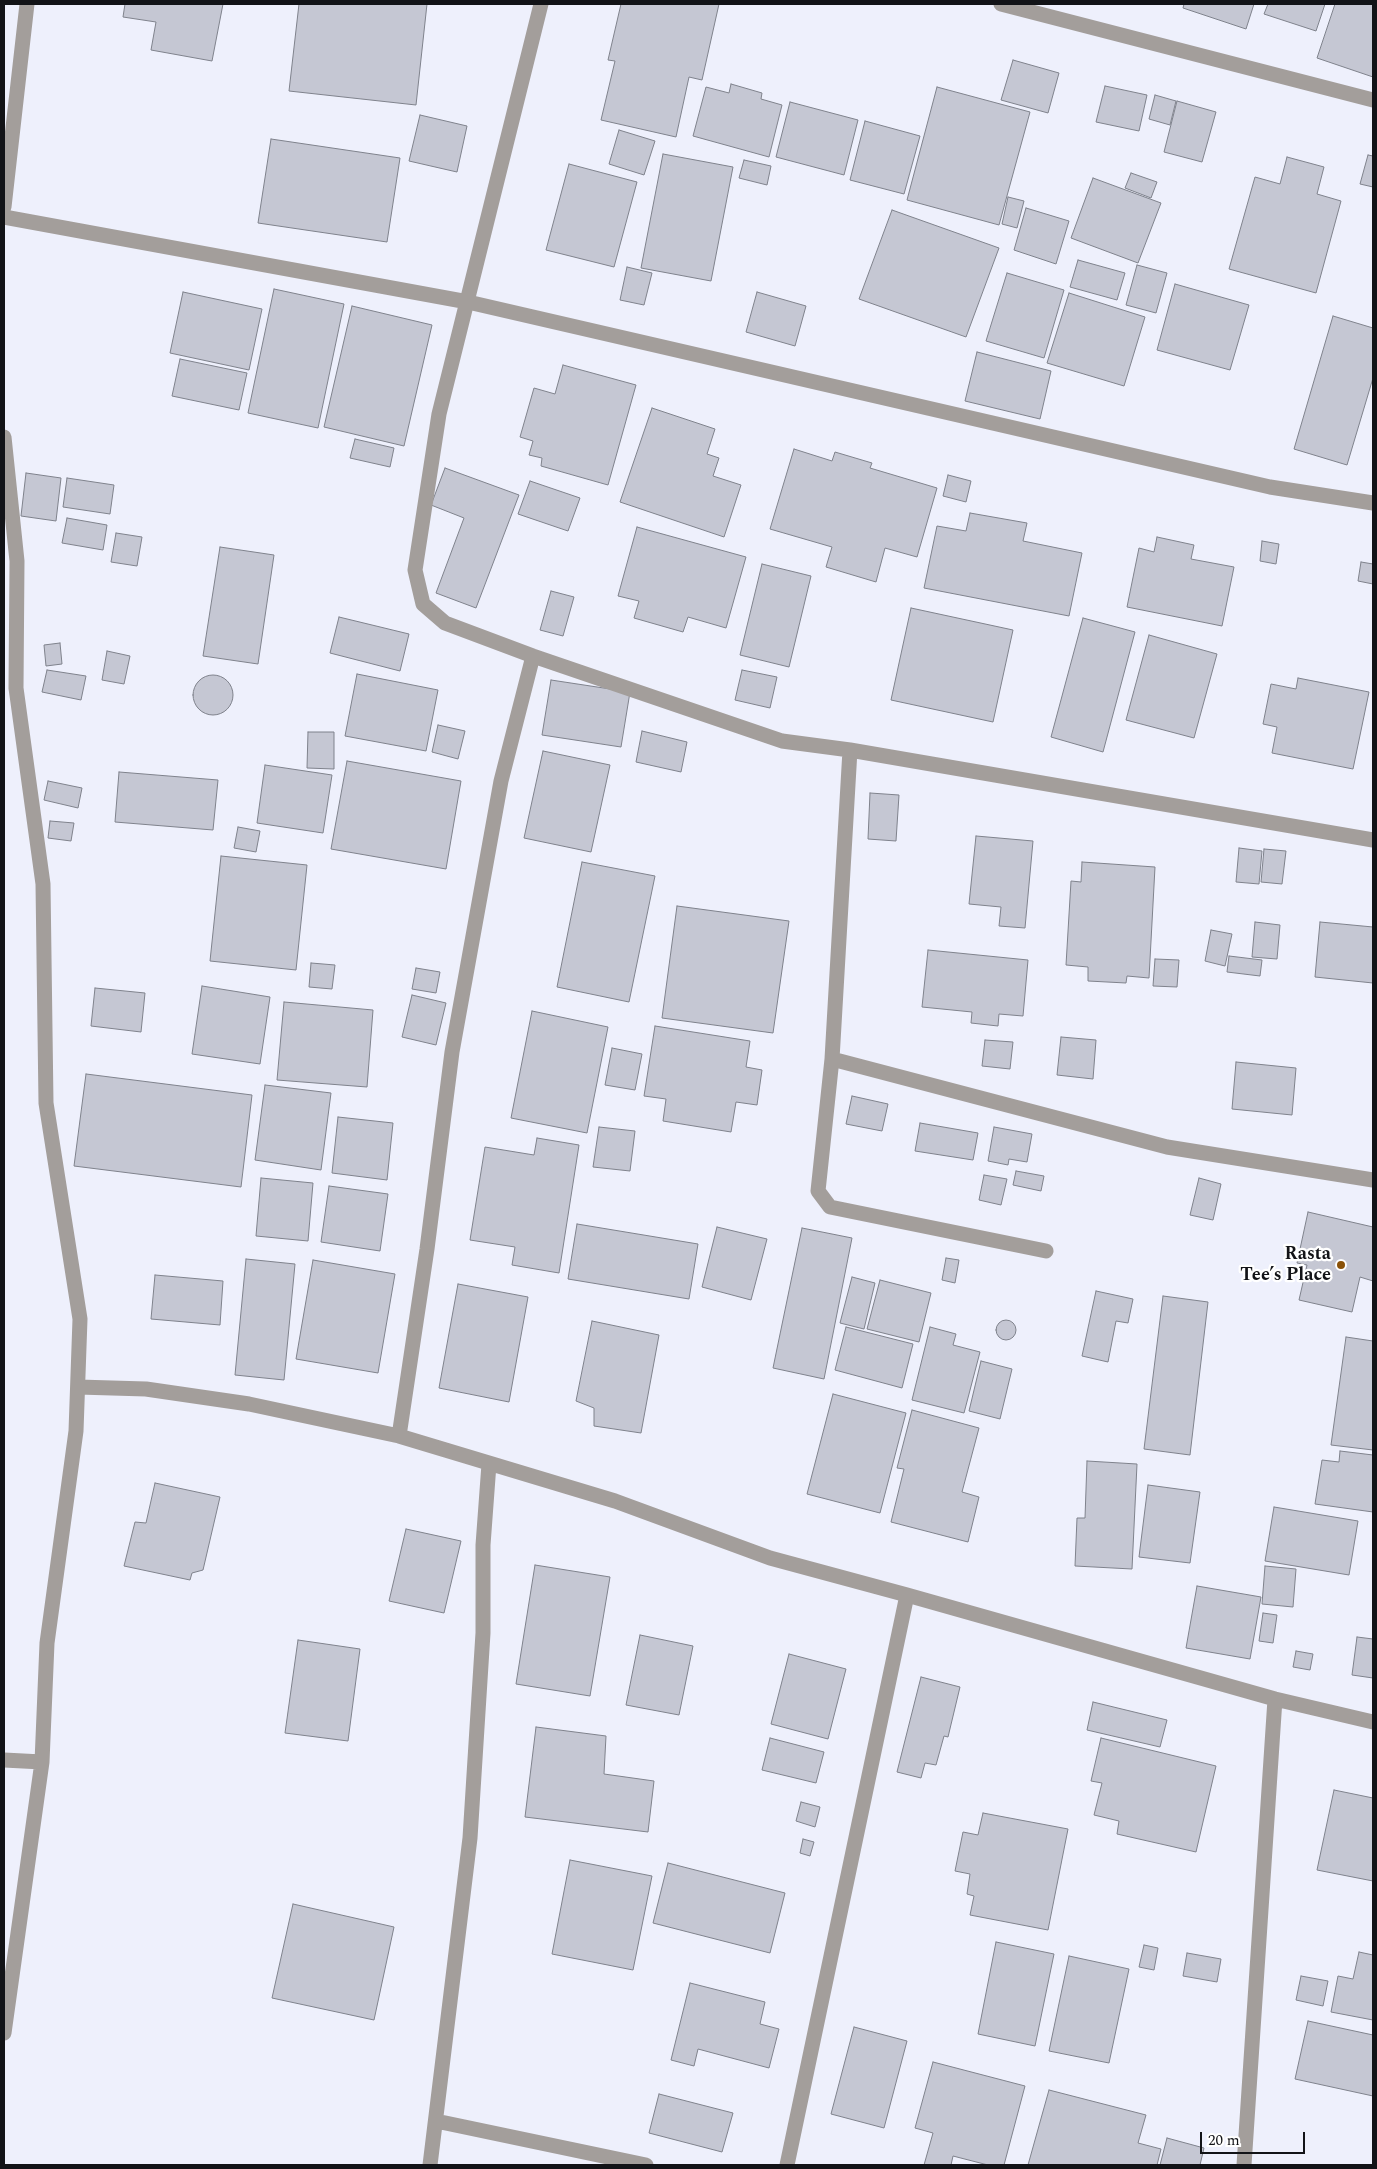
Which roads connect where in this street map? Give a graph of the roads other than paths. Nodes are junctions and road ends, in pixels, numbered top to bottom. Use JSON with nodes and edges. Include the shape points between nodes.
{"nodes":[{"id":1,"x":26,"y":4,"type":"edge"},
{"id":2,"x":541,"y":4,"type":"edge"},
{"id":3,"x":1001,"y":4,"type":"edge"},
{"id":4,"x":1373,"y":100,"type":"edge"},
{"id":5,"x":4,"y":207,"type":"edge"},
{"id":6,"x":4,"y":217,"type":"edge"},
{"id":7,"x":468,"y":302,"type":"junction"},
{"id":8,"x":4,"y":437,"type":"edge"},
{"id":9,"x":1373,"y":503,"type":"edge"},
{"id":10,"x":533,"y":656,"type":"junction"},
{"id":11,"x":850,"y":750,"type":"junction"},
{"id":12,"x":1373,"y":840,"type":"edge"},
{"id":13,"x":832,"y":1059,"type":"junction"},
{"id":14,"x":1373,"y":1180,"type":"edge"},
{"id":15,"x":1046,"y":1251,"type":"dead end"},
{"id":16,"x":78,"y":1387,"type":"junction"},
{"id":17,"x":399,"y":1436,"type":"junction"},
{"id":18,"x":489,"y":1464,"type":"junction"},
{"id":19,"x":907,"y":1595,"type":"junction"},
{"id":20,"x":1275,"y":1699,"type":"junction"},
{"id":21,"x":1373,"y":1722,"type":"edge"},
{"id":22,"x":4,"y":1760,"type":"edge"},
{"id":23,"x":42,"y":1762,"type":"junction"},
{"id":24,"x":4,"y":2033,"type":"edge"},
{"id":25,"x":436,"y":2122,"type":"junction"},
{"id":26,"x":430,"y":2165,"type":"edge"},
{"id":27,"x":646,"y":2165,"type":"edge"},
{"id":28,"x":787,"y":2165,"type":"edge"},
{"id":29,"x":1244,"y":2165,"type":"edge"}],
"edges":[{"from":1,"to":5,"type":"street"},
{"from":2,"to":7,"type":"street"},
{"from":3,"to":4,"type":"street"},
{"from":6,"to":7,"type":"street"},
{"from":7,"to":9,"type":"street","via":[[1270,487]]},
{"from":7,"to":10,"type":"street","via":[[439,414],[415,570],[423,604],[445,623]]},
{"from":8,"to":16,"type":"street","via":[[17,562],[16,688],[43,884],[46,1103],[80,1319]]},
{"from":10,"to":11,"type":"street","via":[[782,741]]},
{"from":10,"to":17,"type":"street","via":[[501,781],[452,1052]]},
{"from":11,"to":12,"type":"street"},
{"from":11,"to":13,"type":"street"},
{"from":13,"to":14,"type":"street","via":[[1167,1147]]},
{"from":13,"to":15,"type":"street","via":[[818,1191],[830,1207]]},
{"from":16,"to":17,"type":"street","via":[[146,1389],[249,1404]]},
{"from":16,"to":23,"type":"street","via":[[76,1431],[46,1643]]},
{"from":17,"to":18,"type":"street"},
{"from":18,"to":19,"type":"street","via":[[615,1501],[770,1558]]},
{"from":18,"to":25,"type":"street","via":[[483,1545],[484,1633],[470,1838]]},
{"from":19,"to":20,"type":"street"},
{"from":19,"to":28,"type":"street"},
{"from":20,"to":21,"type":"street"},
{"from":20,"to":29,"type":"street"},
{"from":22,"to":23,"type":"street"},
{"from":23,"to":24,"type":"street"},
{"from":25,"to":26,"type":"street"},
{"from":25,"to":27,"type":"street"}]}
